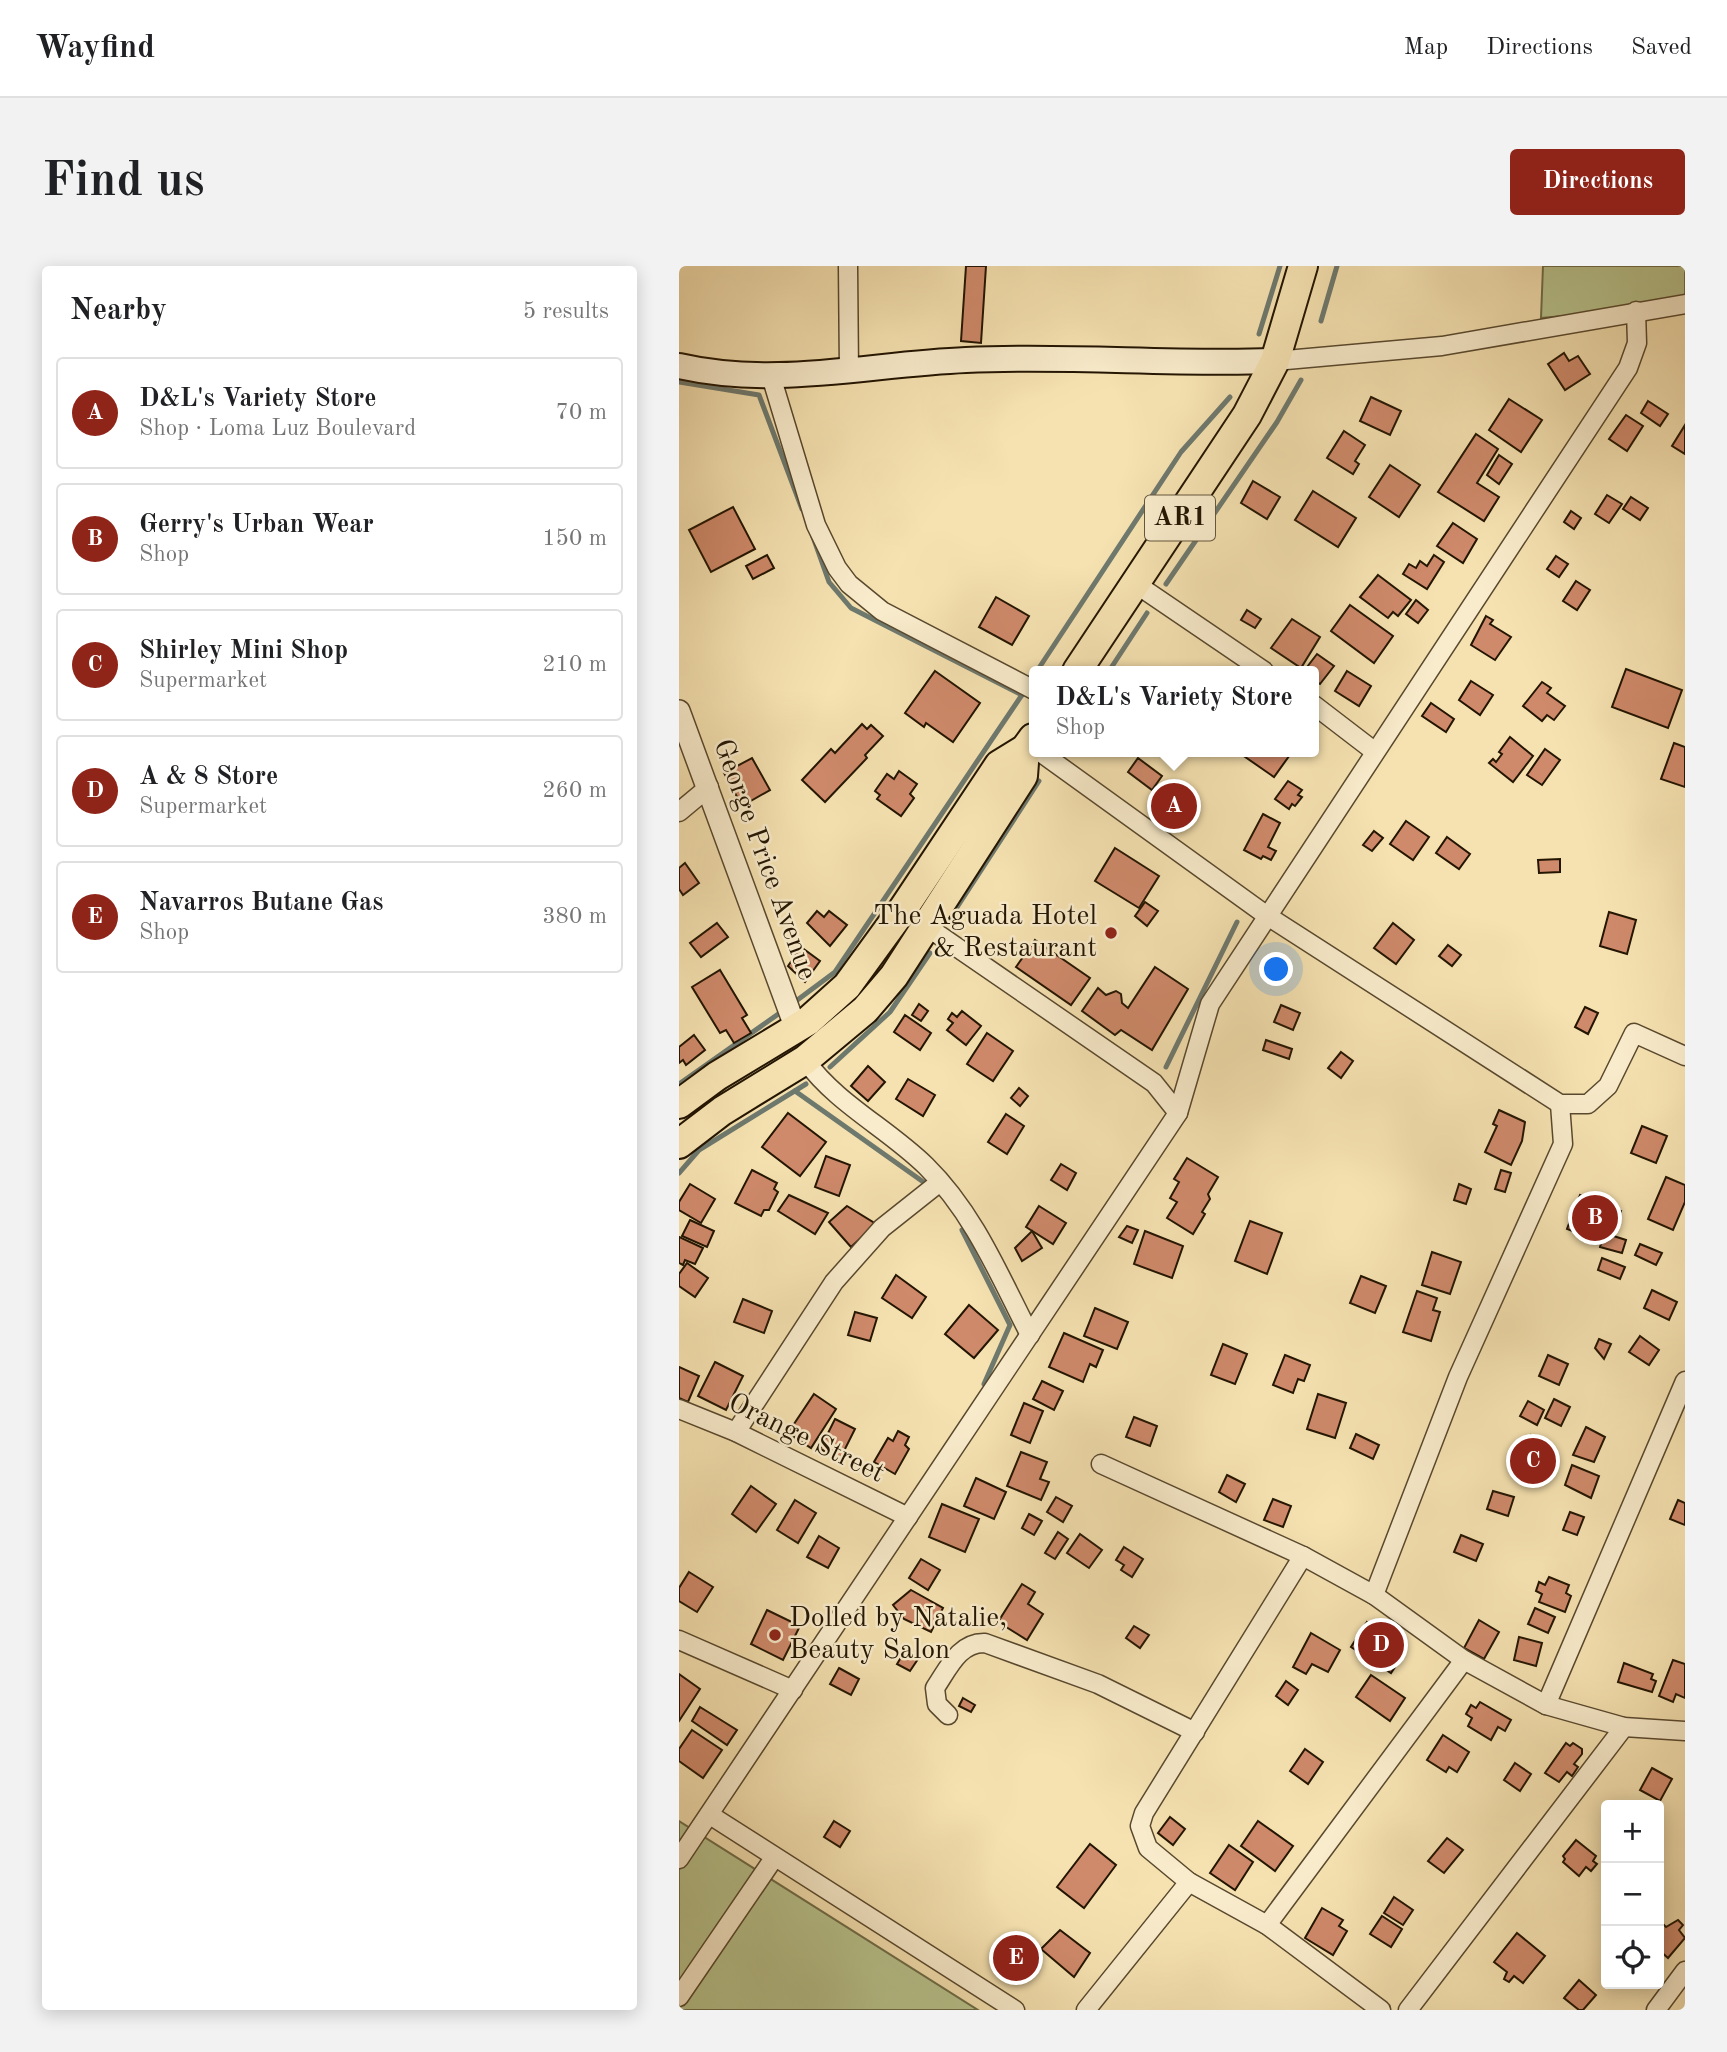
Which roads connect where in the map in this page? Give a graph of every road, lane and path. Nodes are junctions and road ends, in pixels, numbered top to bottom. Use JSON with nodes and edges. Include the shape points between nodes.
{"nodes":[{"id":1,"x":848,"y":266,"type":"edge"},
{"id":2,"x":1303,"y":266,"type":"edge"},
{"id":3,"x":1685,"y":304,"type":"edge"},
{"id":4,"x":1636,"y":311,"type":"junction"},
{"id":5,"x":1275,"y":361,"type":"junction"},
{"id":6,"x":679,"y":366,"type":"edge"},
{"id":7,"x":849,"y":372,"type":"junction"},
{"id":8,"x":771,"y":376,"type":"junction"},
{"id":9,"x":1136,"y":584,"type":"junction"},
{"id":10,"x":1080,"y":666,"type":"edge"},
{"id":11,"x":1257,"y":666,"type":"edge"},
{"id":12,"x":1029,"y":688,"type":"edge"},
{"id":13,"x":1319,"y":709,"type":"edge"},
{"id":14,"x":679,"y":711,"type":"edge"},
{"id":15,"x":1029,"y":748,"type":"edge"},
{"id":16,"x":1374,"y":751,"type":"junction"},
{"id":17,"x":1029,"y":756,"type":"edge"},
{"id":18,"x":1047,"y":757,"type":"edge"},
{"id":19,"x":709,"y":786,"type":"junction"},
{"id":20,"x":679,"y":812,"type":"edge"},
{"id":21,"x":1266,"y":915,"type":"junction"},
{"id":22,"x":926,"y":926,"type":"junction"},
{"id":23,"x":796,"y":1030,"type":"junction"},
{"id":24,"x":1685,"y":1056,"type":"edge"},
{"id":25,"x":805,"y":1060,"type":"junction"},
{"id":26,"x":679,"y":1104,"type":"edge"},
{"id":27,"x":1560,"y":1104,"type":"junction"},
{"id":28,"x":1178,"y":1113,"type":"junction"},
{"id":29,"x":679,"y":1144,"type":"edge"},
{"id":30,"x":940,"y":1182,"type":"junction"},
{"id":31,"x":1030,"y":1335,"type":"junction"},
{"id":32,"x":1685,"y":1381,"type":"edge"},
{"id":33,"x":679,"y":1409,"type":"edge"},
{"id":34,"x":736,"y":1432,"type":"junction"},
{"id":35,"x":1101,"y":1464,"type":"dead end"},
{"id":36,"x":908,"y":1517,"type":"junction"},
{"id":37,"x":1303,"y":1556,"type":"junction"},
{"id":38,"x":1374,"y":1595,"type":"junction"},
{"id":39,"x":679,"y":1640,"type":"edge"},
{"id":40,"x":1464,"y":1660,"type":"junction"},
{"id":41,"x":793,"y":1690,"type":"junction"},
{"id":42,"x":1546,"y":1705,"type":"junction"},
{"id":43,"x":948,"y":1715,"type":"dead end"},
{"id":44,"x":1624,"y":1727,"type":"junction"},
{"id":45,"x":1685,"y":1731,"type":"edge"},
{"id":46,"x":1195,"y":1732,"type":"junction"},
{"id":47,"x":710,"y":1815,"type":"junction"},
{"id":48,"x":774,"y":1858,"type":"junction"},
{"id":49,"x":679,"y":1859,"type":"edge"},
{"id":50,"x":1189,"y":1882,"type":"junction"},
{"id":51,"x":1267,"y":1925,"type":"junction"},
{"id":52,"x":1685,"y":1971,"type":"edge"},
{"id":53,"x":679,"y":1997,"type":"edge"},
{"id":54,"x":1015,"y":2010,"type":"edge"},
{"id":55,"x":1086,"y":2010,"type":"edge"},
{"id":56,"x":1381,"y":2010,"type":"edge"},
{"id":57,"x":1409,"y":2010,"type":"edge"},
{"id":58,"x":1655,"y":2010,"type":"edge"}],
"edges":[{"from":1,"to":7,"type":"street"},
{"from":2,"to":5,"type":"highway","number":"AR1"},
{"from":3,"to":4,"type":"street"},
{"from":4,"to":5,"type":"street","via":[[1442,346]]},
{"from":4,"to":16,"type":"street","via":[[1637,343],[1628,368]]},
{"from":5,"to":7,"type":"main road","via":[[1042,357],[919,363]]},
{"from":5,"to":9,"type":"highway","number":"AR1","via":[[1240,427]]},
{"from":6,"to":8,"type":"main road"},
{"from":7,"to":8,"type":"main road"},
{"from":8,"to":12,"type":"street","via":[[816,524],[849,584],[882,611]]},
{"from":9,"to":10,"type":"highway","number":"AR1"},
{"from":9,"to":11,"type":"street"},
{"from":13,"to":16,"type":"street"},
{"from":14,"to":19,"type":"street","name":"George Price Avenue"},
{"from":15,"to":23,"type":"highway","via":[[999,765],[847,986]]},
{"from":16,"to":21,"type":"street"},
{"from":17,"to":22,"type":"highway","via":[[1023,776]]},
{"from":18,"to":21,"type":"street"},
{"from":19,"to":20,"type":"street"},
{"from":19,"to":23,"type":"street","name":"George Price Avenue"},
{"from":21,"to":27,"type":"street"},
{"from":21,"to":28,"type":"street","via":[[1210,1004]]},
{"from":22,"to":25,"type":"highway","via":[[865,1010]]},
{"from":22,"to":28,"type":"street","via":[[1154,1083]]},
{"from":23,"to":26,"type":"highway"},
{"from":24,"to":27,"type":"street","via":[[1634,1033],[1608,1086],[1588,1104]]},
{"from":25,"to":29,"type":"highway","via":[[722,1111]]},
{"from":25,"to":30,"type":"street","via":[[835,1093]]},
{"from":27,"to":38,"type":"street","via":[[1563,1144],[1458,1377]]},
{"from":28,"to":31,"type":"street"},
{"from":30,"to":31,"type":"street","via":[[975,1228]]},
{"from":30,"to":34,"type":"street","via":[[882,1228],[834,1282]]},
{"from":31,"to":36,"type":"street"},
{"from":32,"to":42,"type":"street"},
{"from":33,"to":34,"type":"street","name":"Orange Street"},
{"from":34,"to":36,"type":"street","name":"Orange Street"},
{"from":35,"to":37,"type":"street"},
{"from":36,"to":41,"type":"street"},
{"from":37,"to":38,"type":"street"},
{"from":37,"to":46,"type":"street"},
{"from":38,"to":40,"type":"street"},
{"from":39,"to":41,"type":"street"},
{"from":40,"to":42,"type":"street"},
{"from":40,"to":51,"type":"street"},
{"from":41,"to":47,"type":"street"},
{"from":42,"to":44,"type":"street"},
{"from":43,"to":46,"type":"street","via":[[937,1704],[935,1688],[958,1654],[968,1646],[985,1643],[1098,1684]]},
{"from":44,"to":45,"type":"street"},
{"from":44,"to":57,"type":"street"},
{"from":46,"to":50,"type":"street","via":[[1140,1826],[1148,1848]]},
{"from":47,"to":48,"type":"street"},
{"from":47,"to":49,"type":"street"},
{"from":48,"to":53,"type":"street"},
{"from":48,"to":54,"type":"street"},
{"from":50,"to":51,"type":"street"},
{"from":50,"to":55,"type":"street"},
{"from":51,"to":56,"type":"street"},
{"from":52,"to":58,"type":"street"}]}
